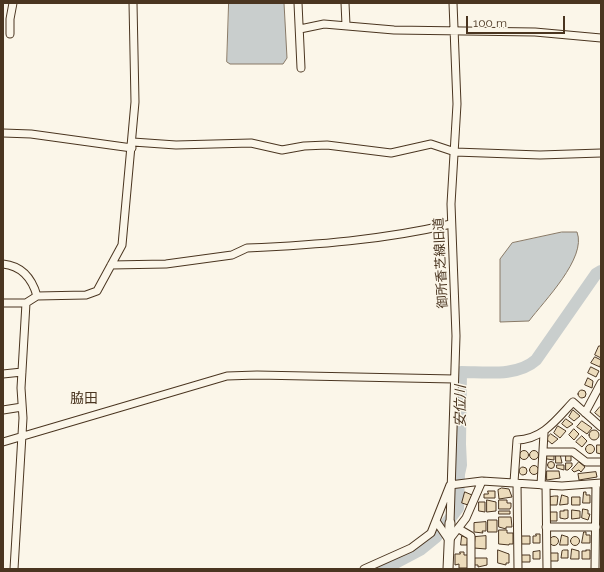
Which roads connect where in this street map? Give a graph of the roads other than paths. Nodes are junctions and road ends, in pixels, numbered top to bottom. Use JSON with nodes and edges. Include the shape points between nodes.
{"nodes":[{"id":1,"x":13,"y":3,"type":"edge"},
{"id":2,"x":133,"y":3,"type":"edge"},
{"id":3,"x":298,"y":3,"type":"edge"},
{"id":4,"x":345,"y":3,"type":"edge"},
{"id":5,"x":453,"y":3,"type":"edge"},
{"id":6,"x":346,"y":25,"type":"junction"},
{"id":7,"x":300,"y":29,"type":"junction"},
{"id":8,"x":455,"y":32,"type":"junction"},
{"id":9,"x":10,"y":34,"type":"dead end"},
{"id":10,"x":601,"y":38,"type":"edge"},
{"id":11,"x":301,"y":68,"type":"dead end"},
{"id":12,"x":3,"y":133,"type":"edge"},
{"id":13,"x":133,"y":145,"type":"junction"},
{"id":14,"x":455,"y":152,"type":"junction"},
{"id":15,"x":601,"y":153,"type":"edge"},
{"id":16,"x":451,"y":224,"type":"junction"},
{"id":17,"x":3,"y":264,"type":"edge"},
{"id":18,"x":111,"y":265,"type":"junction"},
{"id":19,"x":37,"y":296,"type":"junction"},
{"id":20,"x":3,"y":303,"type":"edge"},
{"id":21,"x":26,"y":303,"type":"junction"},
{"id":22,"x":22,"y":372,"type":"junction"},
{"id":23,"x":3,"y":374,"type":"edge"},
{"id":24,"x":454,"y":379,"type":"junction"},
{"id":25,"x":601,"y":385,"type":"edge"},
{"id":26,"x":22,"y":407,"type":"junction"},
{"id":27,"x":3,"y":410,"type":"edge"},
{"id":28,"x":585,"y":413,"type":"junction"},
{"id":29,"x":601,"y":428,"type":"edge"},
{"id":30,"x":544,"y":432,"type":"junction"},
{"id":31,"x":21,"y":437,"type":"junction"},
{"id":32,"x":3,"y":442,"type":"edge"},
{"id":33,"x":543,"y":452,"type":"junction"},
{"id":34,"x":601,"y":462,"type":"edge"},
{"id":35,"x":482,"y":481,"type":"junction"},
{"id":36,"x":515,"y":483,"type":"junction"},
{"id":37,"x":598,"y":484,"type":"edge"},
{"id":38,"x":452,"y":485,"type":"junction"},
{"id":39,"x":543,"y":485,"type":"junction"},
{"id":40,"x":438,"y":523,"type":"junction"},
{"id":41,"x":450,"y":523,"type":"joint"},
{"id":42,"x":546,"y":527,"type":"junction"},
{"id":43,"x":596,"y":527,"type":"junction"},
{"id":44,"x":459,"y":529,"type":"junction"},
{"id":45,"x":449,"y":540,"type":"junction"},
{"id":46,"x":14,"y":569,"type":"edge"},
{"id":47,"x":364,"y":569,"type":"edge"},
{"id":48,"x":448,"y":569,"type":"edge"},
{"id":49,"x":471,"y":569,"type":"edge"},
{"id":50,"x":518,"y":569,"type":"edge"},
{"id":51,"x":547,"y":569,"type":"edge"},
{"id":52,"x":595,"y":569,"type":"edge"}],
"edges":[{"from":1,"to":9,"type":"street"},
{"from":2,"to":13,"type":"street","via":[[136,88]]},
{"from":3,"to":7,"type":"street"},
{"from":4,"to":6,"type":"street"},
{"from":5,"to":8,"type":"street","name":"御所香芝線旧道"},
{"from":6,"to":7,"type":"street","via":[[324,24]]},
{"from":6,"to":8,"type":"street"},
{"from":7,"to":11,"type":"street"},
{"from":8,"to":10,"type":"street","via":[[534,32]]},
{"from":8,"to":14,"type":"street","name":"御所香芝線旧道"},
{"from":12,"to":13,"type":"street"},
{"from":13,"to":14,"type":"street","via":[[252,143],[282,150],[327,145],[391,153],[431,144]]},
{"from":13,"to":18,"type":"street","via":[[124,237]]},
{"from":14,"to":15,"type":"street","via":[[540,155]]},
{"from":14,"to":16,"type":"street","name":"御所香芝線旧道"},
{"from":16,"to":18,"type":"street","via":[[353,241],[247,248],[232,255],[166,264]]},
{"from":16,"to":24,"type":"street","name":"御所香芝線旧道","via":[[455,307]]},
{"from":17,"to":19,"type":"street","via":[[24,272]]},
{"from":18,"to":19,"type":"street","via":[[97,291],[92,294]]},
{"from":19,"to":21,"type":"street"},
{"from":20,"to":21,"type":"street"},
{"from":21,"to":22,"type":"street"},
{"from":22,"to":23,"type":"street"},
{"from":22,"to":26,"type":"street"},
{"from":24,"to":31,"type":"street","via":[[227,376]]},
{"from":24,"to":38,"type":"street","name":"御所香芝線旧道"},
{"from":25,"to":28,"type":"street"},
{"from":26,"to":27,"type":"street"},
{"from":26,"to":31,"type":"street"},
{"from":28,"to":29,"type":"street"},
{"from":28,"to":30,"type":"street","via":[[573,402]]},
{"from":30,"to":33,"type":"street"},
{"from":30,"to":36,"type":"street","via":[[534,438],[517,440]]},
{"from":31,"to":32,"type":"street"},
{"from":31,"to":46,"type":"street"},
{"from":33,"to":34,"type":"street","via":[[573,452],[586,462]]},
{"from":33,"to":39,"type":"street"},
{"from":35,"to":36,"type":"street"},
{"from":35,"to":38,"type":"street"},
{"from":35,"to":44,"type":"street"},
{"from":36,"to":39,"type":"street"},
{"from":36,"to":50,"type":"street"},
{"from":37,"to":39,"type":"street"},
{"from":37,"to":43,"type":"street"},
{"from":38,"to":40,"type":"street"},
{"from":38,"to":41,"type":"street","name":"御所香芝線旧道"},
{"from":39,"to":42,"type":"street"},
{"from":40,"to":45,"type":"street"},
{"from":40,"to":47,"type":"street","via":[[420,543]]},
{"from":41,"to":45,"type":"main road"},
{"from":42,"to":43,"type":"street"},
{"from":42,"to":51,"type":"street"},
{"from":43,"to":52,"type":"street"},
{"from":44,"to":45,"type":"street"},
{"from":44,"to":49,"type":"street","via":[[471,536]]},
{"from":45,"to":48,"type":"main road"}]}
